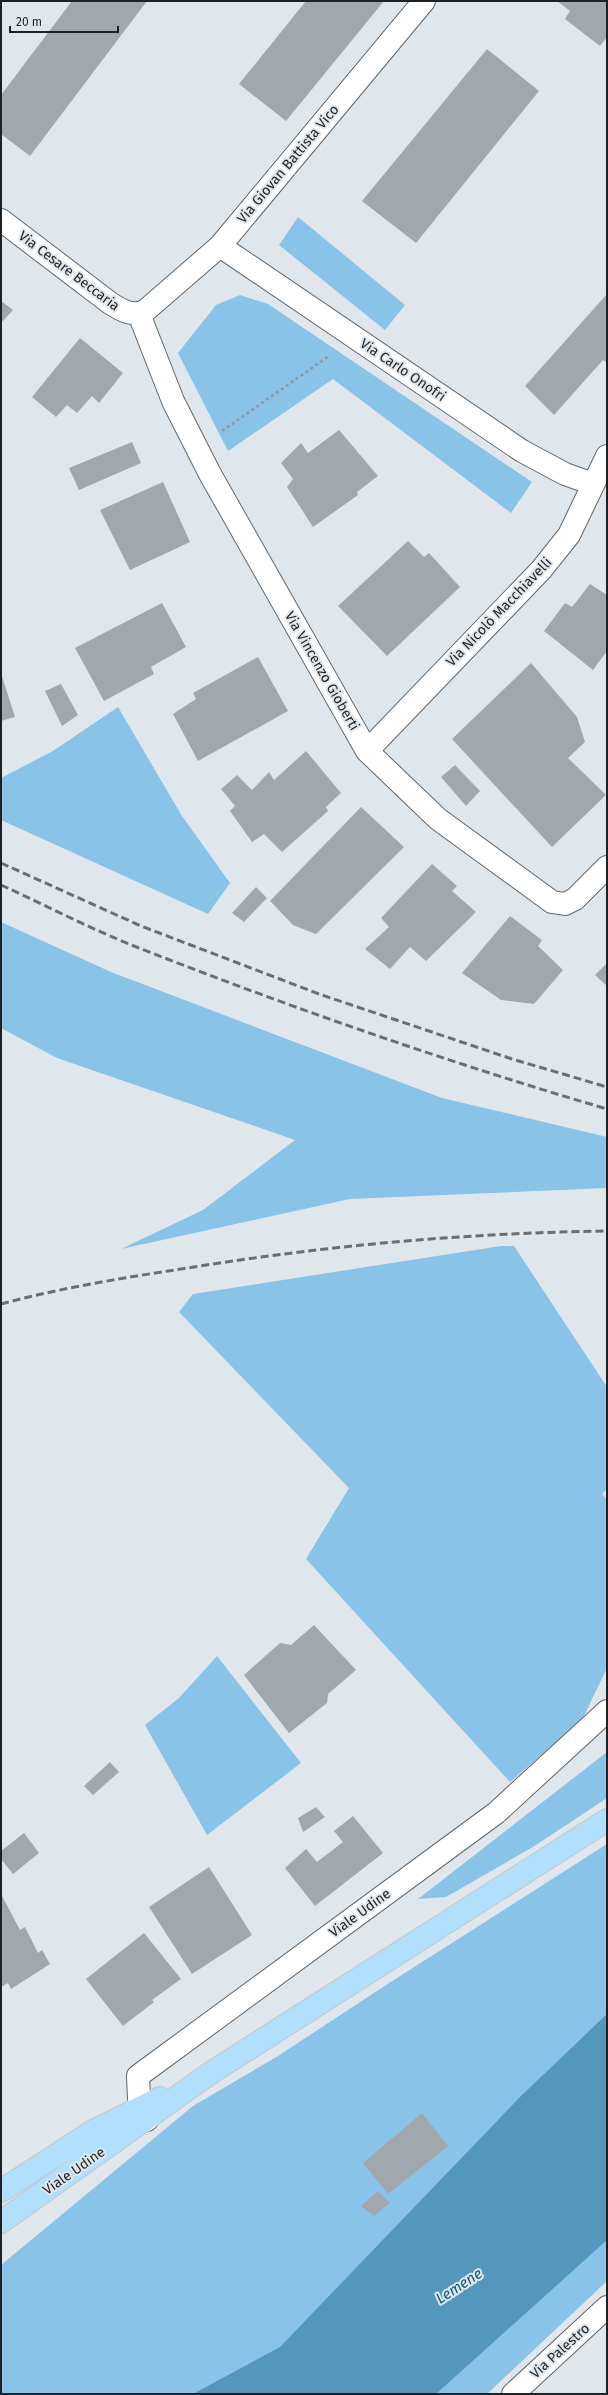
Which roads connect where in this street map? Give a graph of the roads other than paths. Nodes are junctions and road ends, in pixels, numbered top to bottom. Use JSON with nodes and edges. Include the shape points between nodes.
{"nodes":[{"id":1,"x":424,"y":1,"type":"edge"},
{"id":2,"x":1,"y":220,"type":"edge"},
{"id":3,"x":220,"y":246,"type":"junction"},
{"id":4,"x":139,"y":314,"type":"junction"},
{"id":5,"x":607,"y":456,"type":"edge"},
{"id":6,"x":593,"y":484,"type":"junction"},
{"id":7,"x":367,"y":751,"type":"junction"},
{"id":8,"x":607,"y":867,"type":"edge"},
{"id":9,"x":607,"y":1711,"type":"edge"},
{"id":10,"x":607,"y":1820,"type":"edge"},
{"id":11,"x":145,"y":2114,"type":"junction"},
{"id":12,"x":1,"y":2191,"type":"edge"},
{"id":13,"x":1,"y":2222,"type":"edge"},
{"id":14,"x":607,"y":2307,"type":"edge"},
{"id":15,"x":513,"y":2394,"type":"edge"}],
"edges":[{"from":1,"to":3,"type":"street","name":"Via Giovan Battista Vico"},
{"from":2,"to":4,"type":"street","name":"Via Cesare Beccaria","via":[[110,303],[126,312]]},
{"from":3,"to":4,"type":"street","name":"Via Giovan Battista Vico"},
{"from":3,"to":6,"type":"street","name":"Via Carlo Onofri","via":[[522,450],[565,474]]},
{"from":4,"to":7,"type":"street","name":"Via Vincenzo Gioberti","via":[[173,401],[196,447]]},
{"from":5,"to":6,"type":"street","name":"Via Nicolò Macchiavelli"},
{"from":6,"to":7,"type":"street","name":"Via Nicolò Macchiavelli","via":[[569,535],[541,570]]},
{"from":7,"to":8,"type":"street","name":"Via Vincenzo Gioberti","via":[[438,819],[552,902],[565,904],[575,899]]},
{"from":9,"to":11,"type":"street","name":"Viale Udine","via":[[496,1813],[138,2076],[139,2098]]},
{"from":10,"to":11,"type":"main road"},
{"from":11,"to":12,"type":"main road","via":[[93,2130]]},
{"from":11,"to":13,"type":"main road","name":"Viale Udine"},
{"from":14,"to":15,"type":"street","name":"Via Palestro"}]}
